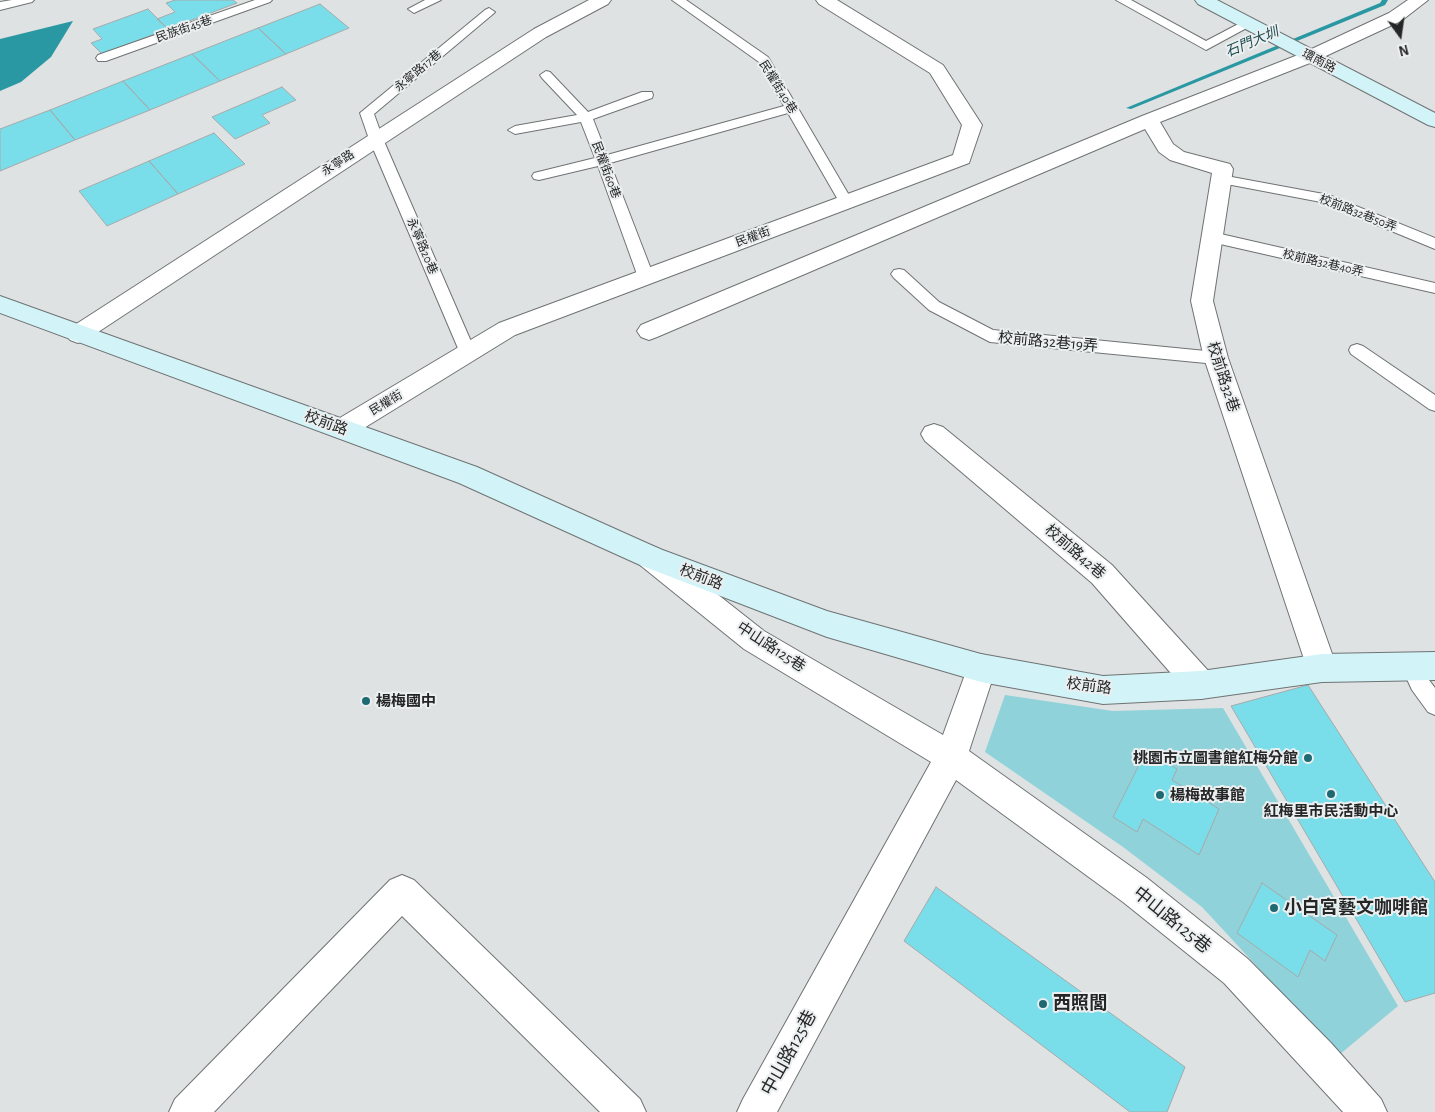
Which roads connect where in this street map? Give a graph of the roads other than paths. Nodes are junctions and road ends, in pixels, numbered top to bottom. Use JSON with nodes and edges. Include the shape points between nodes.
{"nodes":[{"id":1,"x":28,"y":0,"type":"edge"},
{"id":2,"x":266,"y":0,"type":"edge"},
{"id":3,"x":435,"y":0,"type":"edge"},
{"id":4,"x":602,"y":0,"type":"edge"},
{"id":5,"x":678,"y":0,"type":"edge"},
{"id":6,"x":825,"y":0,"type":"edge"},
{"id":7,"x":1122,"y":0,"type":"edge"},
{"id":8,"x":1419,"y":0,"type":"edge"},
{"id":9,"x":1210,"y":1,"type":"edge"},
{"id":10,"x":0,"y":6,"type":"edge"},
{"id":11,"x":414,"y":9,"type":"dead end"},
{"id":12,"x":489,"y":12,"type":"dead end"},
{"id":13,"x":1248,"y":24,"type":"junction"},
{"id":14,"x":1302,"y":53,"type":"junction"},
{"id":15,"x":102,"y":58,"type":"dead end"},
{"id":16,"x":546,"y":75,"type":"dead end"},
{"id":17,"x":647,"y":95,"type":"dead end"},
{"id":18,"x":792,"y":108,"type":"junction"},
{"id":19,"x":586,"y":117,"type":"junction"},
{"id":20,"x":1148,"y":120,"type":"junction"},
{"id":21,"x":1435,"y":121,"type":"edge"},
{"id":22,"x":515,"y":130,"type":"dead end"},
{"id":23,"x":376,"y":138,"type":"junction"},
{"id":24,"x":602,"y":161,"type":"junction"},
{"id":25,"x":539,"y":176,"type":"dead end"},
{"id":26,"x":1221,"y":179,"type":"junction"},
{"id":27,"x":846,"y":202,"type":"junction"},
{"id":28,"x":1212,"y":237,"type":"junction"},
{"id":29,"x":1435,"y":244,"type":"edge"},
{"id":30,"x":899,"y":274,"type":"dead end"},
{"id":31,"x":646,"y":277,"type":"junction"},
{"id":32,"x":1435,"y":288,"type":"edge"},
{"id":33,"x":0,"y":304,"type":"edge"},
{"id":34,"x":649,"y":331,"type":"dead end"},
{"id":35,"x":78,"y":334,"type":"junction"},
{"id":36,"x":1357,"y":350,"type":"dead end"},
{"id":37,"x":468,"y":353,"type":"junction"},
{"id":38,"x":1216,"y":358,"type":"junction"},
{"id":39,"x":1435,"y":404,"type":"edge"},
{"id":40,"x":342,"y":429,"type":"junction"},
{"id":41,"x":934,"y":434,"type":"dead end"},
{"id":42,"x":650,"y":558,"type":"junction"},
{"id":43,"x":1423,"y":666,"type":"edge"},
{"id":44,"x":981,"y":668,"type":"junction"},
{"id":45,"x":1322,"y":668,"type":"junction"},
{"id":46,"x":1201,"y":685,"type":"junction"},
{"id":47,"x":1435,"y":705,"type":"edge"},
{"id":48,"x":951,"y":757,"type":"junction"},
{"id":49,"x":188,"y":1112,"type":"edge"},
{"id":50,"x":627,"y":1112,"type":"edge"},
{"id":51,"x":756,"y":1112,"type":"edge"},
{"id":52,"x":1368,"y":1112,"type":"edge"}],
"edges":[{"from":1,"to":10,"type":"lane"},
{"from":2,"to":15,"type":"lane","name":"民族街45巷"},
{"from":3,"to":11,"type":"lane"},
{"from":4,"to":23,"type":"street","name":"永寧路","via":[[540,34]]},
{"from":5,"to":18,"type":"lane","name":"民權街40巷","via":[[764,60]]},
{"from":6,"to":27,"type":"street","name":"民權街","via":[[937,69],[972,125],[962,159]]},
{"from":7,"to":13,"type":"lane","via":[[1206,46]]},
{"from":8,"to":14,"type":"street","via":[[1396,17]]},
{"from":9,"to":13,"type":"street","name":"環南路"},
{"from":12,"to":23,"type":"lane","name":"永寧路17巷","via":[[368,113]]},
{"from":13,"to":14,"type":"street","name":"環南路"},
{"from":14,"to":20,"type":"street"},
{"from":14,"to":21,"type":"street","name":"環南路"},
{"from":16,"to":19,"type":"lane","name":"民權街60巷"},
{"from":17,"to":19,"type":"lane"},
{"from":18,"to":24,"type":"lane"},
{"from":18,"to":27,"type":"lane","name":"民權街40巷"},
{"from":19,"to":22,"type":"lane"},
{"from":19,"to":24,"type":"lane","name":"民權街60巷"},
{"from":20,"to":26,"type":"street","via":[[1166,148],[1177,156],[1223,169]]},
{"from":20,"to":34,"type":"street"},
{"from":23,"to":35,"type":"street","name":"永寧路"},
{"from":23,"to":37,"type":"lane","name":"永寧路20巷"},
{"from":24,"to":25,"type":"lane"},
{"from":24,"to":31,"type":"lane","name":"民權街60巷"},
{"from":26,"to":28,"type":"street","name":"校前路32巷"},
{"from":26,"to":29,"type":"lane","name":"校前路32巷50弄","via":[[1324,198]]},
{"from":27,"to":31,"type":"street","name":"民權街"},
{"from":28,"to":32,"type":"lane","name":"校前路32巷40弄"},
{"from":28,"to":38,"type":"street","name":"校前路32巷","via":[[1202,301]]},
{"from":30,"to":38,"type":"lane","name":"校前路32巷19弄","via":[[934,306],[990,336]]},
{"from":31,"to":37,"type":"street","name":"民權街","via":[[507,329]]},
{"from":33,"to":35,"type":"street","name":"校前路"},
{"from":35,"to":40,"type":"street","name":"校前路"},
{"from":36,"to":39,"type":"lane"},
{"from":37,"to":40,"type":"street","name":"民權街"},
{"from":38,"to":45,"type":"street","name":"校前路32巷"},
{"from":40,"to":42,"type":"street","name":"校前路","via":[[468,475]]},
{"from":41,"to":46,"type":"street","name":"校前路42巷","via":[[1102,574]]},
{"from":42,"to":44,"type":"street","name":"校前路","via":[[827,624]]},
{"from":42,"to":48,"type":"street","name":"中山路125巷","via":[[754,640]]},
{"from":43,"to":45,"type":"street","name":"校前路"},
{"from":43,"to":47,"type":"lane","via":[[1419,683]]},
{"from":44,"to":46,"type":"street","name":"校前路","via":[[1103,690]]},
{"from":44,"to":48,"type":"street","name":"中山路125巷"},
{"from":45,"to":46,"type":"street","name":"校前路"},
{"from":48,"to":51,"type":"street","name":"中山路125巷"},
{"from":48,"to":52,"type":"street","name":"中山路125巷","via":[[1135,890],[1236,971]]},
{"from":49,"to":50,"type":"street","via":[[402,892]]}]}
